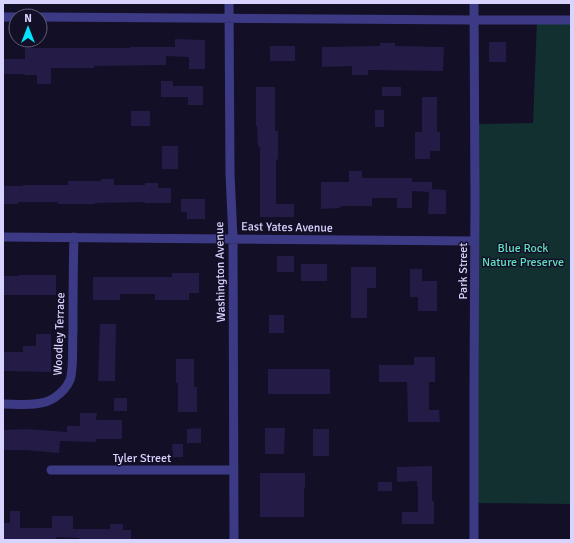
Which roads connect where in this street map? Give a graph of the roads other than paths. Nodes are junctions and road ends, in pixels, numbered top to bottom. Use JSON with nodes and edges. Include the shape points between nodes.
{"nodes":[{"id":1,"x":229,"y":3,"type":"edge"},
{"id":2,"x":474,"y":3,"type":"edge"},
{"id":3,"x":48,"y":17,"type":"edge"},
{"id":4,"x":229,"y":18,"type":"junction"},
{"id":5,"x":474,"y":20,"type":"junction"},
{"id":6,"x":571,"y":20,"type":"edge"},
{"id":7,"x":3,"y":237,"type":"edge"},
{"id":8,"x":74,"y":237,"type":"junction"},
{"id":9,"x":233,"y":238,"type":"junction"},
{"id":10,"x":475,"y":240,"type":"junction"},
{"id":11,"x":3,"y":404,"type":"edge"},
{"id":12,"x":51,"y":470,"type":"dead end"},
{"id":13,"x":234,"y":470,"type":"junction"},
{"id":14,"x":234,"y":540,"type":"edge"},
{"id":15,"x":474,"y":540,"type":"edge"}],
"edges":[{"from":1,"to":4,"type":"street","name":"Washington Avenue"},
{"from":2,"to":5,"type":"street","name":"Park Street"},
{"from":3,"to":4,"type":"street"},
{"from":4,"to":5,"type":"street"},
{"from":4,"to":9,"type":"street","name":"Washington Avenue"},
{"from":5,"to":6,"type":"street"},
{"from":5,"to":10,"type":"street","name":"Park Street"},
{"from":7,"to":8,"type":"street","name":"East Yates Avenue"},
{"from":8,"to":9,"type":"street","name":"East Yates Avenue"},
{"from":8,"to":11,"type":"street","name":"Woodley Terrace","via":[[70,381],[54,398],[46,402]]},
{"from":9,"to":10,"type":"street","name":"East Yates Avenue"},
{"from":9,"to":13,"type":"street","name":"Washington Avenue"},
{"from":10,"to":15,"type":"street","name":"Park Street"},
{"from":12,"to":13,"type":"street","name":"Tyler Street"},
{"from":13,"to":14,"type":"street","name":"Washington Avenue"}]}
